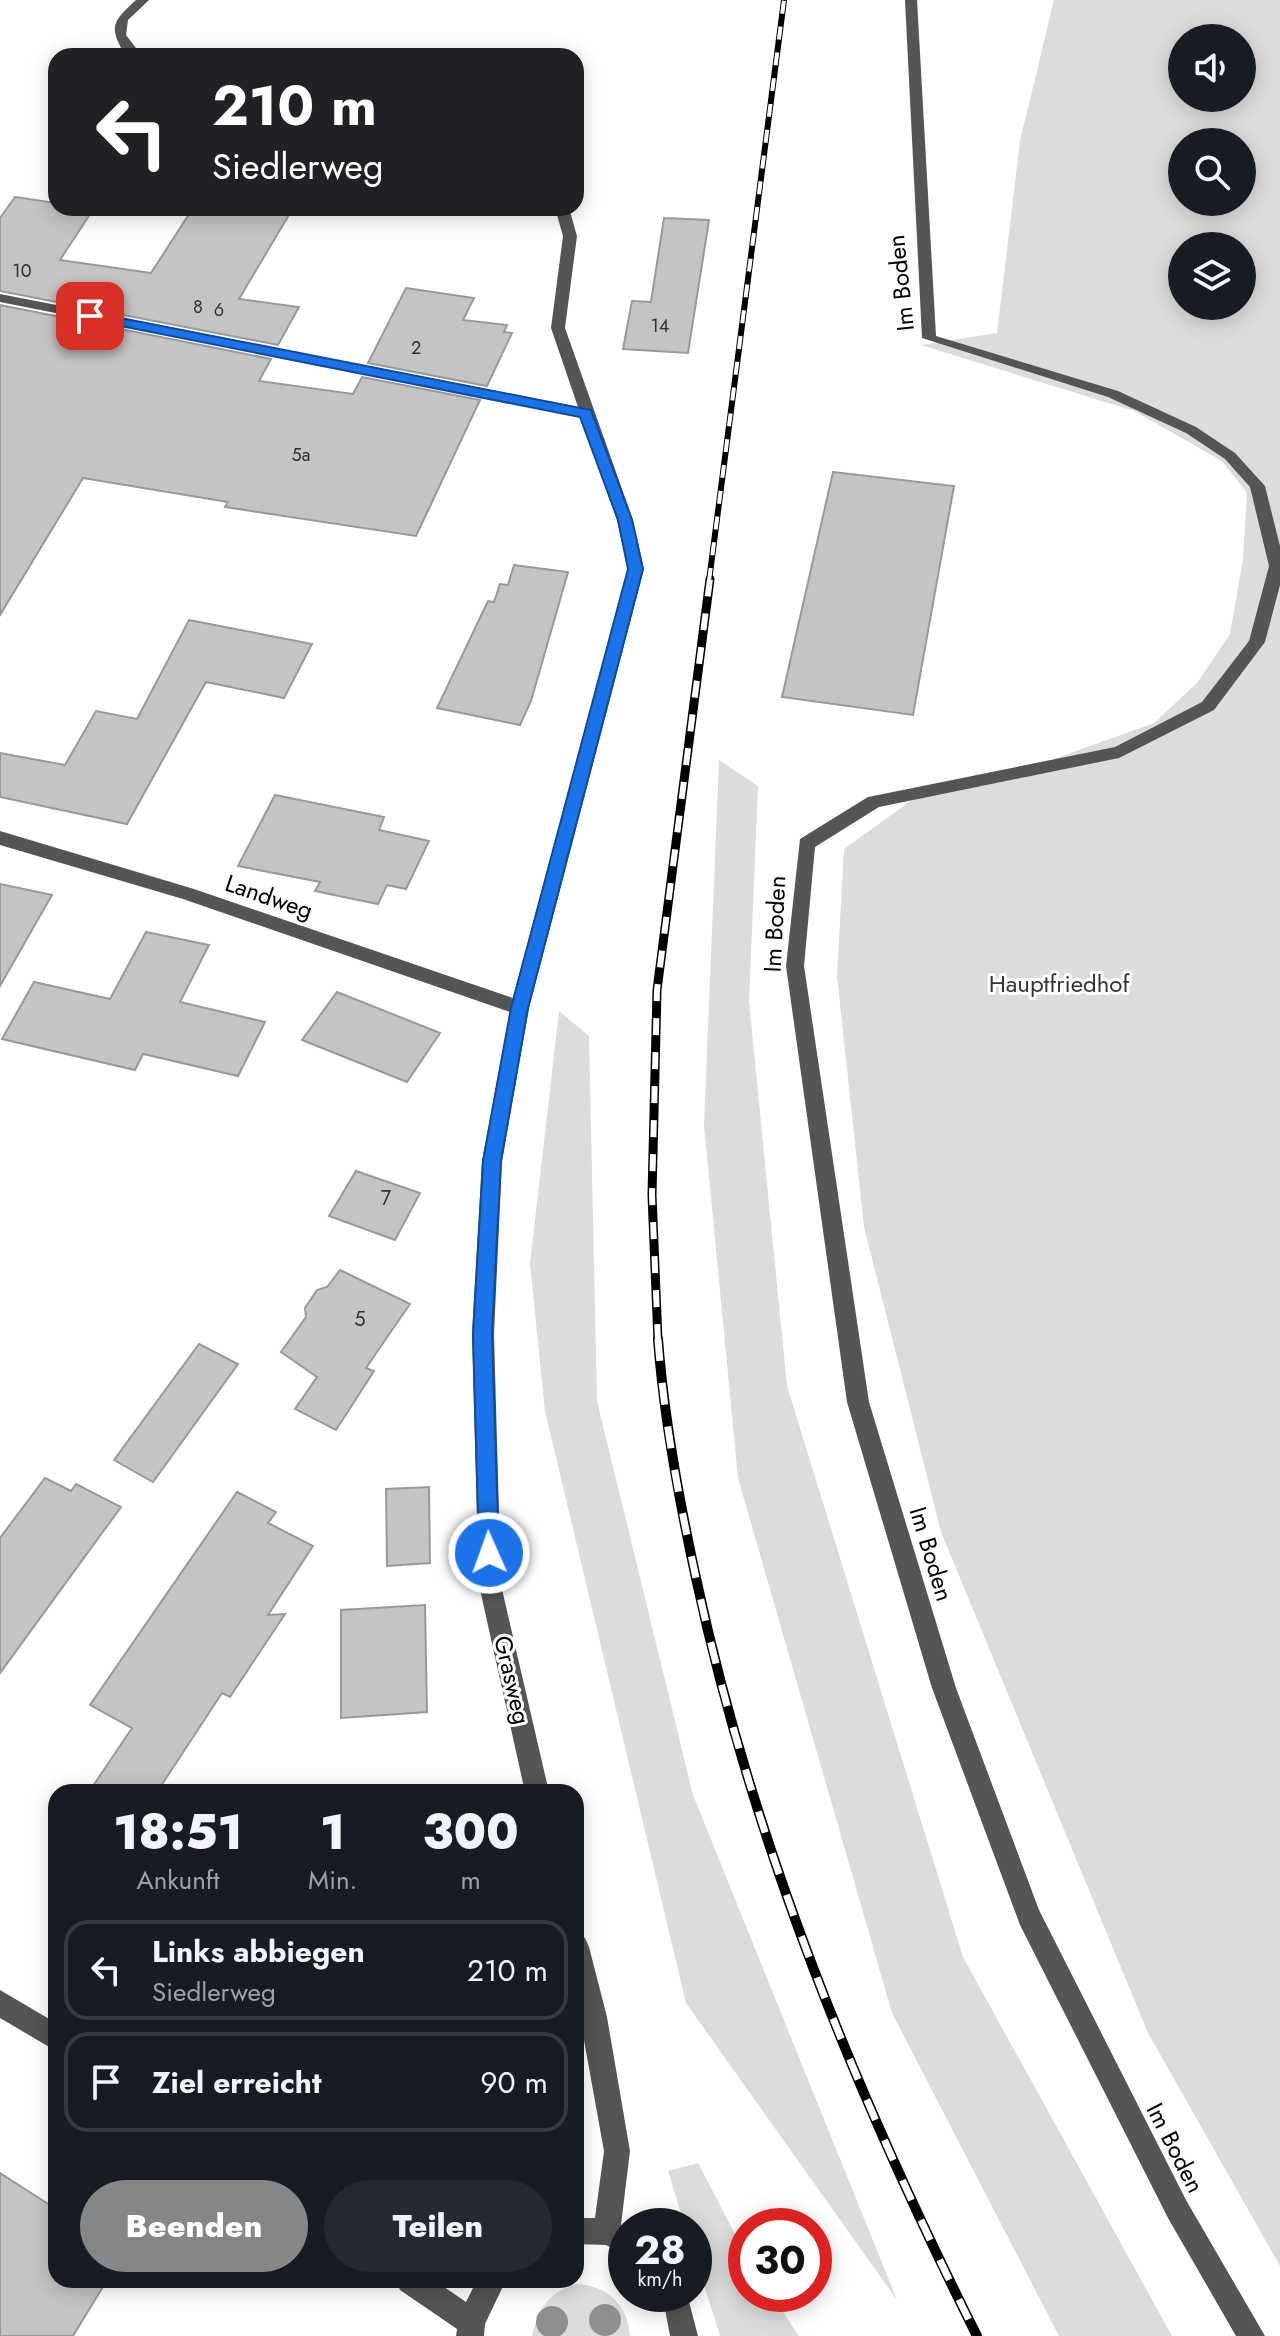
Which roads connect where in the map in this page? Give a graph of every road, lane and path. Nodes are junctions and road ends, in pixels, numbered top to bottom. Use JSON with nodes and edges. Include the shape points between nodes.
{"nodes":[{"id":1,"x":143,"y":0,"type":"edge"},
{"id":2,"x":911,"y":4,"type":"edge"},
{"id":3,"x":128,"y":48,"type":"edge"},
{"id":4,"x":564,"y":216,"type":"edge"},
{"id":5,"x":0,"y":298,"type":"edge"},
{"id":6,"x":586,"y":413,"type":"junction"},
{"id":7,"x":0,"y":838,"type":"edge"},
{"id":8,"x":520,"y":1008,"type":"junction"},
{"id":9,"x":535,"y":1784,"type":"edge"},
{"id":10,"x":584,"y":1978,"type":"edge"},
{"id":11,"x":0,"y":2003,"type":"edge"},
{"id":12,"x":48,"y":2033,"type":"edge"},
{"id":13,"x":616,"y":2208,"type":"edge"},
{"id":14,"x":584,"y":2232,"type":"edge"},
{"id":15,"x":608,"y":2235,"type":"edge"},
{"id":16,"x":420,"y":2288,"type":"edge"},
{"id":17,"x":488,"y":2288,"type":"edge"},
{"id":18,"x":679,"y":2312,"type":"edge"},
{"id":19,"x":470,"y":2329,"type":"edge"},
{"id":20,"x":684,"y":2336,"type":"edge"},
{"id":21,"x":1251,"y":2336,"type":"edge"}],
"edges":[{"from":1,"to":3,"type":"street","via":[[122,19],[120,35]]},
{"from":2,"to":21,"type":"street","name":"Im Boden","via":[[929,338],[1113,394],[1191,430],[1230,456],[1257,486],[1277,566],[1257,642],[1208,706],[1119,752],[874,802],[806,844],[795,966],[858,1402],[944,1688],[1029,1916],[1177,2209]]},
{"from":4,"to":6,"type":"street","name":"Grasweg","via":[[570,236],[558,328]]},
{"from":5,"to":6,"type":"street"},
{"from":6,"to":8,"type":"street","name":"Grasweg","via":[[625,520],[636,569]]},
{"from":7,"to":8,"type":"street","name":"Landweg","via":[[188,894]]},
{"from":8,"to":9,"type":"street","name":"Grasweg","via":[[492,1161],[483,1334],[490,1585]]},
{"from":10,"to":13,"type":"street","via":[[617,2151]]},
{"from":11,"to":12,"type":"street"},
{"from":14,"to":15,"type":"street"},
{"from":16,"to":19,"type":"street"},
{"from":17,"to":19,"type":"street"},
{"from":18,"to":20,"type":"street"}]}
